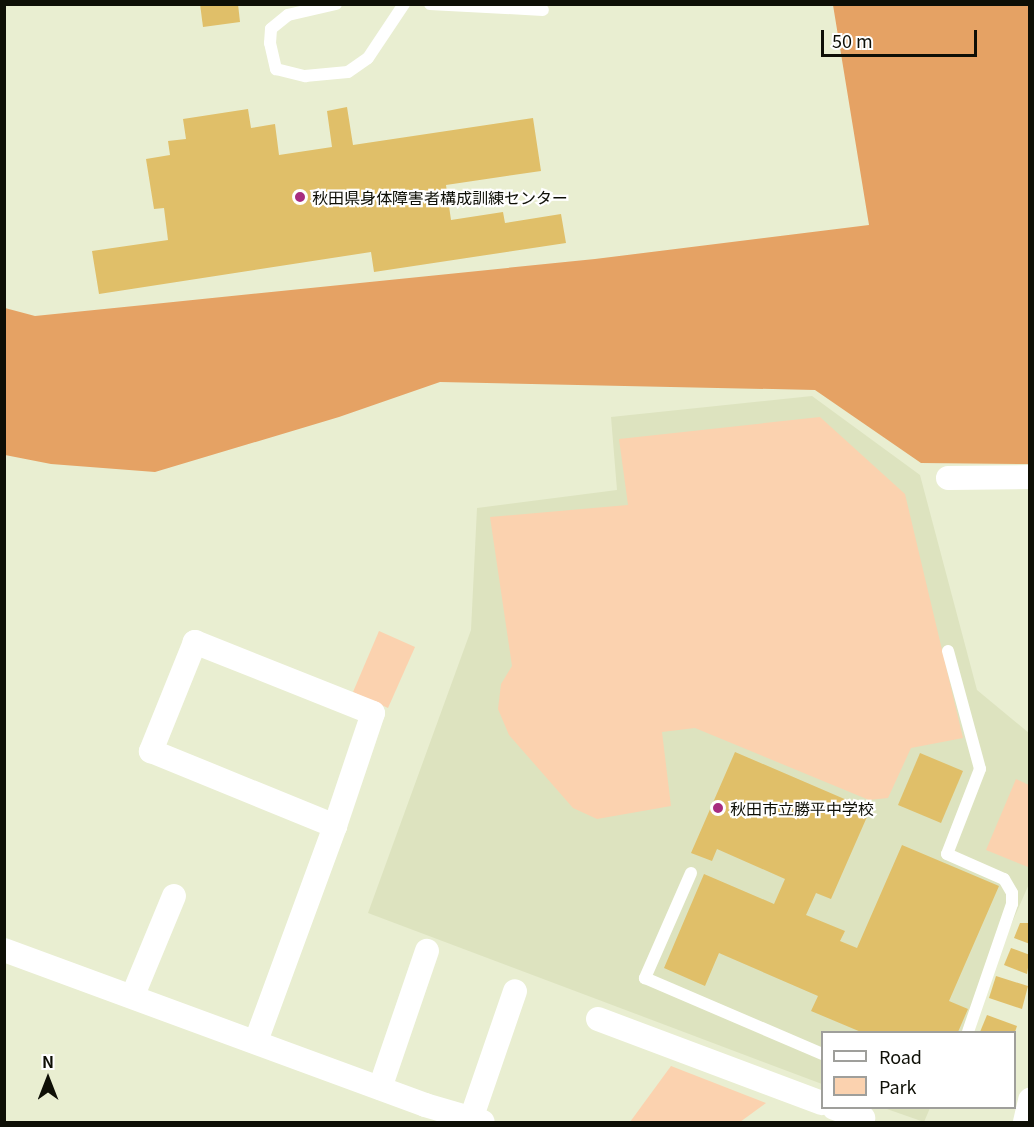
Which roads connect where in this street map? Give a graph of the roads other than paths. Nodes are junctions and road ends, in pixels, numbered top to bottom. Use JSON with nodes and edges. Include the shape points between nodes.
{"nodes":[{"id":1,"x":336,"y":4,"type":"edge"},
{"id":2,"x":404,"y":4,"type":"edge"},
{"id":3,"x":430,"y":4,"type":"edge"},
{"id":4,"x":543,"y":10,"type":"dead end"},
{"id":5,"x":1029,"y":477,"type":"edge"},
{"id":6,"x":948,"y":478,"type":"dead end"},
{"id":7,"x":948,"y":651,"type":"dead end"},
{"id":8,"x":335,"y":826,"type":"junction"},
{"id":9,"x":691,"y":873,"type":"dead end"},
{"id":10,"x":174,"y":896,"type":"dead end"},
{"id":11,"x":4,"y":950,"type":"edge"},
{"id":12,"x":427,"y":951,"type":"dead end"},
{"id":13,"x":515,"y":990,"type":"dead end"},
{"id":14,"x":133,"y":995,"type":"junction"},
{"id":15,"x":598,"y":1019,"type":"dead end"},
{"id":16,"x":968,"y":1031,"type":"edge"},
{"id":17,"x":256,"y":1041,"type":"junction"},
{"id":18,"x":821,"y":1054,"type":"edge"},
{"id":19,"x":380,"y":1088,"type":"junction"},
{"id":20,"x":1029,"y":1100,"type":"edge"},
{"id":21,"x":821,"y":1103,"type":"edge"},
{"id":22,"x":840,"y":1109,"type":"edge"},
{"id":23,"x":867,"y":1118,"type":"edge"},
{"id":24,"x":477,"y":1121,"type":"edge"},
{"id":25,"x":1025,"y":1122,"type":"edge"}],
"edges":[{"from":1,"to":2,"type":"lane","via":[[288,15],[271,29],[276,69],[305,76],[348,72],[368,58]]},
{"from":3,"to":4,"type":"lane"},
{"from":5,"to":6,"type":"street"},
{"from":7,"to":16,"type":"lane","via":[[980,769],[947,854],[1004,879],[1012,893],[1012,904]]},
{"from":8,"to":8,"type":"street","via":[[373,713],[195,642],[151,751]]},
{"from":8,"to":17,"type":"street"},
{"from":9,"to":18,"type":"lane","via":[[645,978]]},
{"from":10,"to":14,"type":"street"},
{"from":11,"to":14,"type":"street"},
{"from":12,"to":19,"type":"street"},
{"from":13,"to":24,"type":"street"},
{"from":14,"to":17,"type":"street"},
{"from":15,"to":21,"type":"street"},
{"from":17,"to":19,"type":"street"},
{"from":19,"to":24,"type":"street"},
{"from":20,"to":25,"type":"street"},
{"from":22,"to":23,"type":"street"}]}
